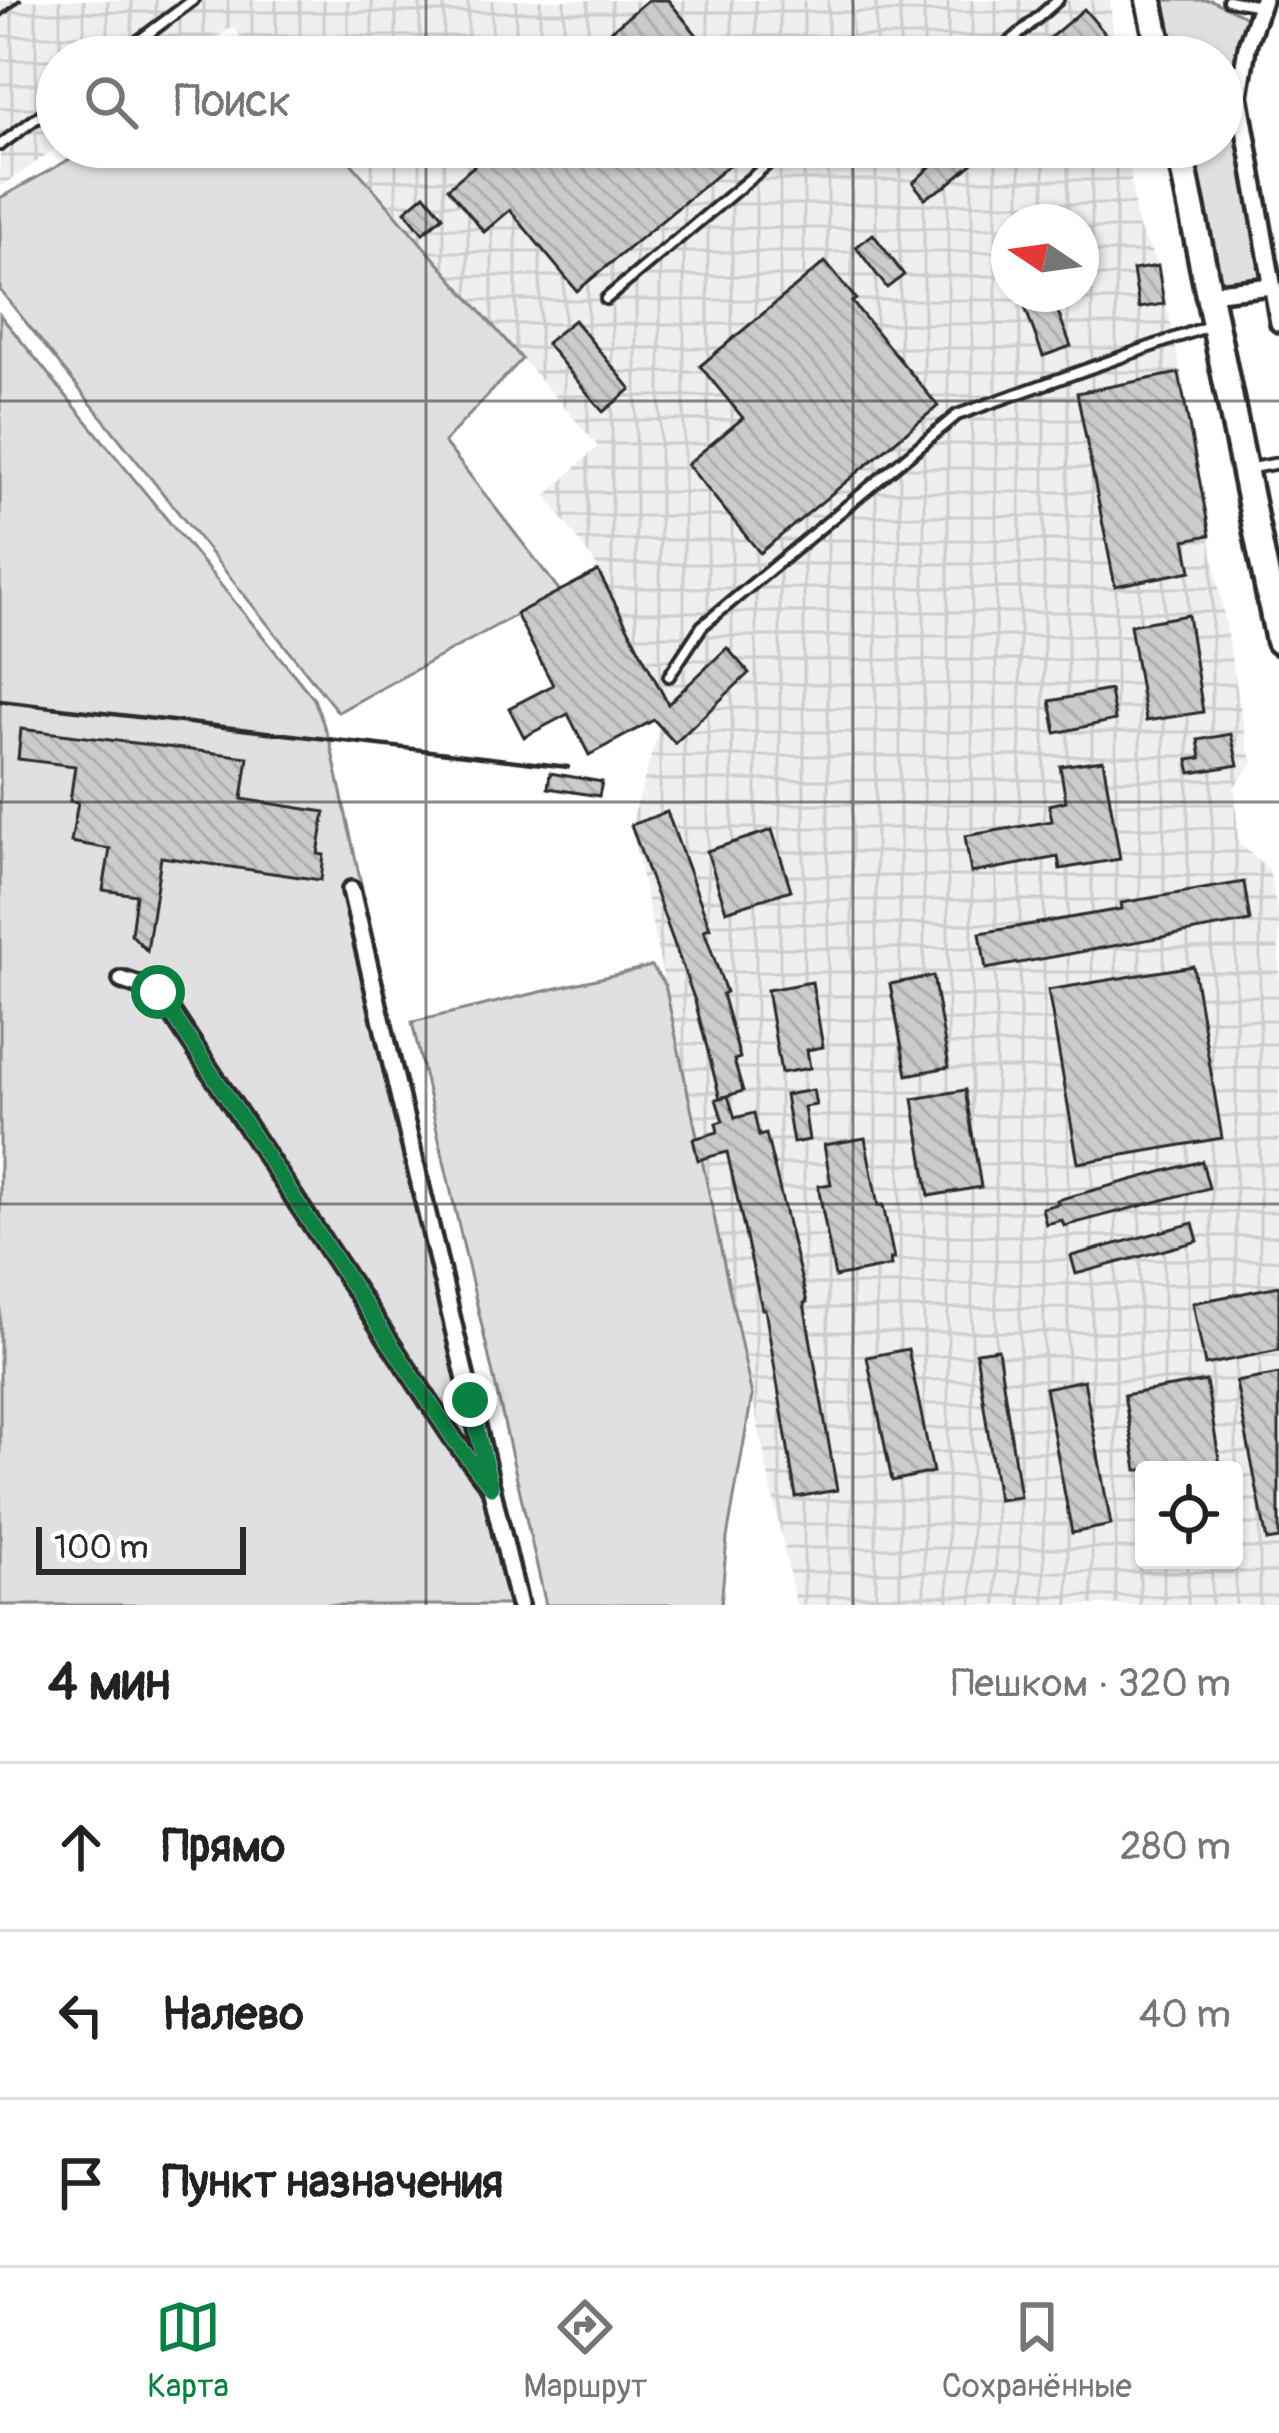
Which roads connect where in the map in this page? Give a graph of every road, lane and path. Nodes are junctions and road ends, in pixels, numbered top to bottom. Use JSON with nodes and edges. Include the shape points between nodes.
{"nodes":[{"id":1,"x":193,"y":0,"type":"edge"},
{"id":2,"x":1058,"y":0,"type":"edge"},
{"id":3,"x":1149,"y":0,"type":"edge"},
{"id":4,"x":1228,"y":0,"type":"edge"},
{"id":5,"x":1262,"y":3,"type":"edge"},
{"id":6,"x":145,"y":36,"type":"edge"},
{"id":7,"x":1017,"y":36,"type":"edge"},
{"id":8,"x":1157,"y":36,"type":"edge"},
{"id":9,"x":1243,"y":72,"type":"edge"},
{"id":10,"x":1243,"y":117,"type":"edge"},
{"id":11,"x":36,"y":118,"type":"edge"},
{"id":12,"x":0,"y":145,"type":"edge"},
{"id":13,"x":763,"y":168,"type":"edge"},
{"id":14,"x":1183,"y":168,"type":"edge"},
{"id":15,"x":1209,"y":293,"type":"junction"},
{"id":16,"x":1275,"y":293,"type":"edge"},
{"id":17,"x":606,"y":298,"type":"dead end"},
{"id":18,"x":1279,"y":323,"type":"edge"},
{"id":19,"x":1215,"y":324,"type":"junction"},
{"id":20,"x":1279,"y":463,"type":"edge"},
{"id":21,"x":1244,"y":469,"type":"junction"},
{"id":22,"x":1279,"y":641,"type":"edge"},
{"id":23,"x":669,"y":676,"type":"dead end"},
{"id":24,"x":351,"y":890,"type":"dead end"},
{"id":25,"x":122,"y":980,"type":"dead end"},
{"id":26,"x":491,"y":1487,"type":"junction"},
{"id":27,"x":519,"y":1605,"type":"edge"}],
"edges":[{"from":1,"to":6,"type":"lane"},
{"from":2,"to":7,"type":"lane"},
{"from":3,"to":8,"type":"main road"},
{"from":4,"to":5,"type":"lane"},
{"from":5,"to":9,"type":"street"},
{"from":10,"to":16,"type":"street"},
{"from":11,"to":12,"type":"lane"},
{"from":13,"to":17,"type":"lane"},
{"from":14,"to":15,"type":"main road"},
{"from":15,"to":16,"type":"street"},
{"from":15,"to":19,"type":"main road"},
{"from":16,"to":18,"type":"street"},
{"from":19,"to":21,"type":"main road"},
{"from":19,"to":23,"type":"lane","via":[[957,415],[702,626]]},
{"from":20,"to":21,"type":"lane"},
{"from":21,"to":22,"type":"main road"},
{"from":24,"to":26,"type":"street"},
{"from":25,"to":26,"type":"street","via":[[158,992]]},
{"from":26,"to":27,"type":"street"}]}
